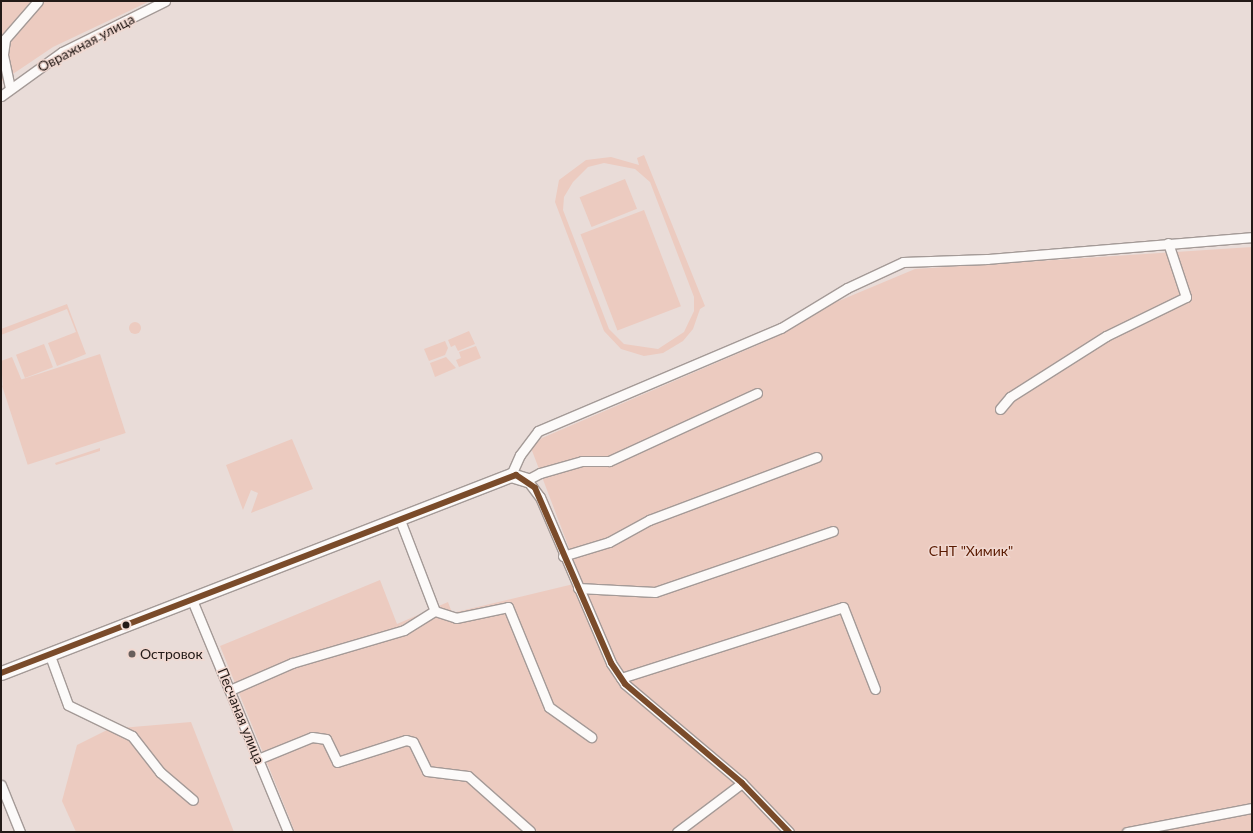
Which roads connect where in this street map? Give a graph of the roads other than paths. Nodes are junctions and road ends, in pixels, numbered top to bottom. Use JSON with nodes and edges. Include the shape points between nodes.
{"nodes":[{"id":1,"x":38,"y":1,"type":"edge"},
{"id":2,"x":165,"y":1,"type":"edge"},
{"id":3,"x":10,"y":88,"type":"junction"},
{"id":4,"x":1,"y":96,"type":"edge"},
{"id":5,"x":1252,"y":237,"type":"edge"},
{"id":6,"x":1168,"y":243,"type":"junction"},
{"id":7,"x":757,"y":393,"type":"dead end"},
{"id":8,"x":1000,"y":410,"type":"dead end"},
{"id":9,"x":817,"y":457,"type":"dead end"},
{"id":10,"x":511,"y":475,"type":"junction"},
{"id":11,"x":527,"y":480,"type":"junction"},
{"id":12,"x":400,"y":520,"type":"junction"},
{"id":13,"x":833,"y":531,"type":"dead end"},
{"id":14,"x":563,"y":556,"type":"junction"},
{"id":15,"x":578,"y":588,"type":"junction"},
{"id":16,"x":192,"y":600,"type":"junction"},
{"id":17,"x":435,"y":611,"type":"junction"},
{"id":18,"x":49,"y":653,"type":"junction"},
{"id":19,"x":1,"y":673,"type":"edge"},
{"id":20,"x":621,"y":678,"type":"junction"},
{"id":21,"x":875,"y":689,"type":"dead end"},
{"id":22,"x":230,"y":690,"type":"junction"},
{"id":23,"x":591,"y":737,"type":"dead end"},
{"id":24,"x":258,"y":759,"type":"junction"},
{"id":25,"x":742,"y":783,"type":"junction"},
{"id":26,"x":1,"y":785,"type":"edge"},
{"id":27,"x":193,"y":800,"type":"dead end"},
{"id":28,"x":1252,"y":808,"type":"edge"},
{"id":29,"x":530,"y":831,"type":"edge"},
{"id":30,"x":20,"y":832,"type":"edge"},
{"id":31,"x":288,"y":832,"type":"edge"},
{"id":32,"x":677,"y":832,"type":"edge"},
{"id":33,"x":789,"y":832,"type":"edge"},
{"id":34,"x":1127,"y":832,"type":"edge"}],
"edges":[{"from":1,"to":3,"type":"street","via":[[5,39],[3,54]]},
{"from":2,"to":3,"type":"street","name":"Овражная улица","via":[[62,52]]},
{"from":3,"to":4,"type":"street","name":"Овражная улица"},
{"from":5,"to":6,"type":"street"},
{"from":6,"to":8,"type":"street","via":[[1186,297],[1106,336],[1010,397]]},
{"from":6,"to":10,"type":"street","via":[[987,259],[903,262],[848,288],[781,328],[538,432],[520,455]]},
{"from":7,"to":11,"type":"street","via":[[610,461],[582,461],[540,472]]},
{"from":9,"to":14,"type":"street","via":[[649,520],[609,542]]},
{"from":10,"to":11,"type":"street"},
{"from":10,"to":12,"type":"street"},
{"from":11,"to":14,"type":"street","via":[[540,497]]},
{"from":12,"to":16,"type":"street"},
{"from":12,"to":17,"type":"street"},
{"from":13,"to":15,"type":"street","via":[[655,592]]},
{"from":14,"to":15,"type":"street"},
{"from":15,"to":20,"type":"street"},
{"from":16,"to":18,"type":"street"},
{"from":16,"to":22,"type":"street","name":"Песчаная улица"},
{"from":17,"to":22,"type":"street","via":[[404,630],[292,663]]},
{"from":17,"to":23,"type":"street","via":[[456,618],[508,607],[549,707]]},
{"from":18,"to":19,"type":"street"},
{"from":18,"to":27,"type":"street","via":[[68,705],[132,736],[160,772]]},
{"from":20,"to":21,"type":"street","via":[[842,607]]},
{"from":20,"to":25,"type":"street"},
{"from":22,"to":24,"type":"street","name":"Песчаная улица"},
{"from":24,"to":29,"type":"street","via":[[312,736],[326,739],[337,762],[406,740],[413,742],[427,771],[468,776]]},
{"from":24,"to":31,"type":"street","name":"Песчаная улица"},
{"from":25,"to":32,"type":"street"},
{"from":25,"to":33,"type":"street"},
{"from":26,"to":30,"type":"street"},
{"from":28,"to":34,"type":"street"}]}
